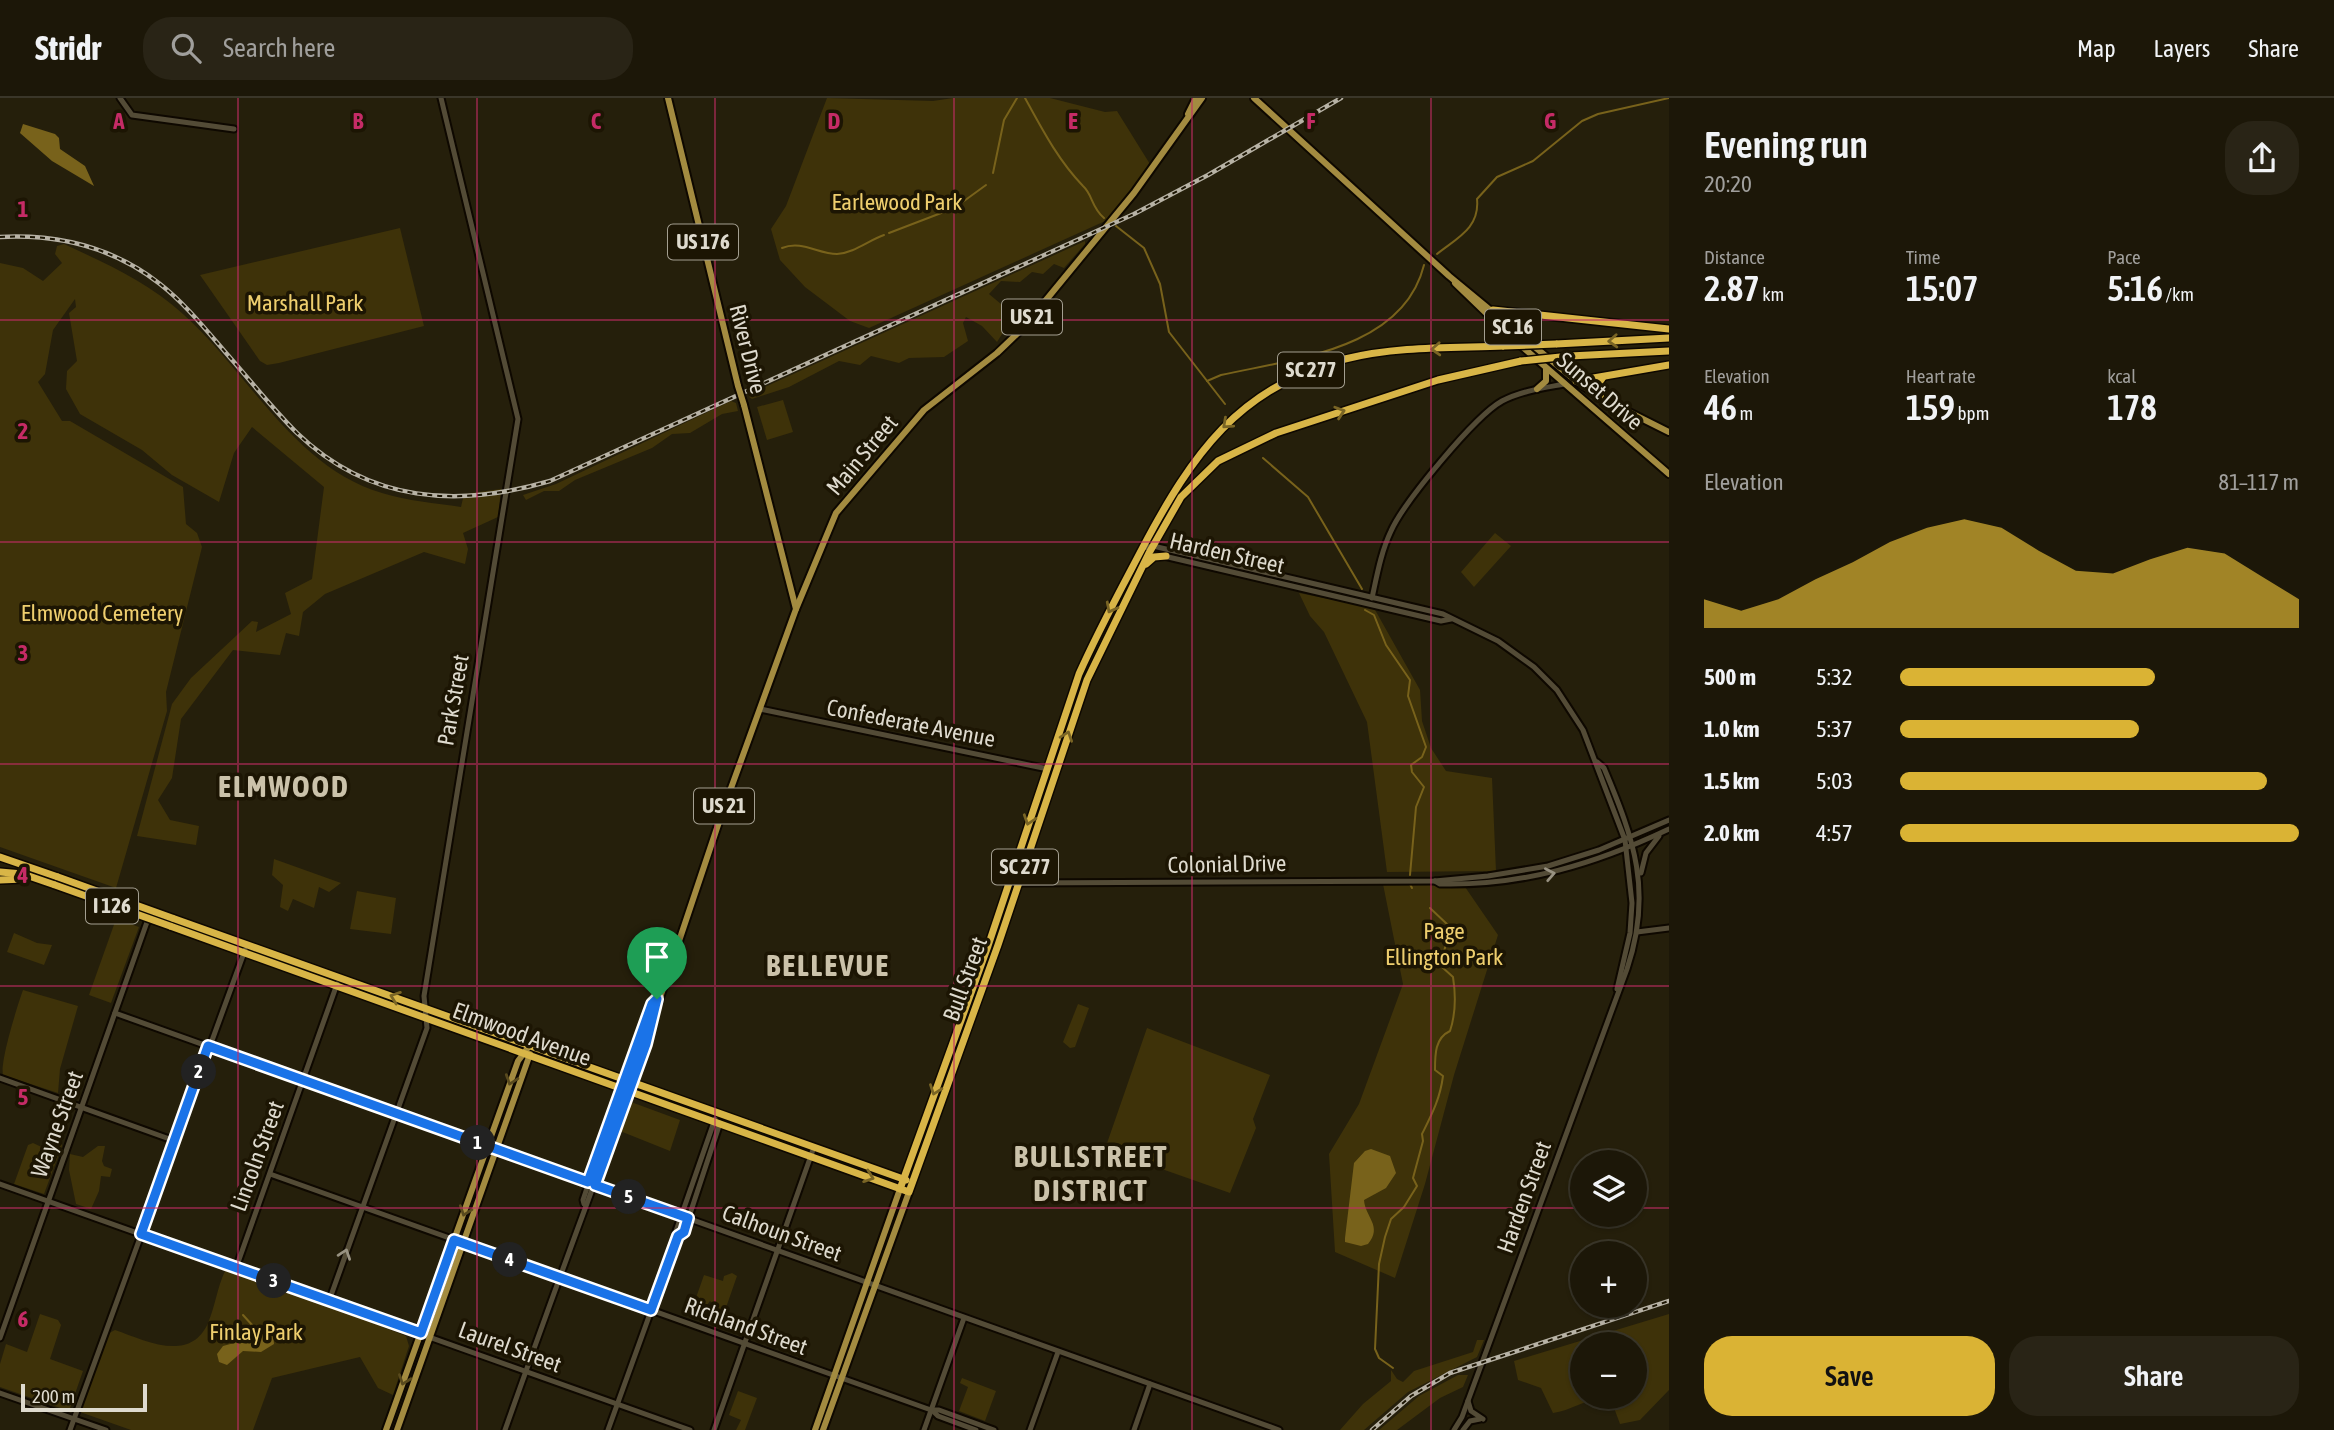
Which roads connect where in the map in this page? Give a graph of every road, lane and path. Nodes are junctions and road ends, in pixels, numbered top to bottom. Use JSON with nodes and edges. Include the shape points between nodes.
{"nodes":[{"id":1,"x":120,"y":98,"type":"edge"},
{"id":2,"x":441,"y":98,"type":"edge"},
{"id":3,"x":668,"y":98,"type":"edge"},
{"id":4,"x":1196,"y":98,"type":"edge"},
{"id":5,"x":1202,"y":98,"type":"edge"},
{"id":6,"x":1254,"y":98,"type":"edge"},
{"id":7,"x":1183,"y":125,"type":"junction"},
{"id":8,"x":234,"y":129,"type":"dead end"},
{"id":9,"x":1449,"y":276,"type":"junction"},
{"id":10,"x":1481,"y":290,"type":"dead end"},
{"id":11,"x":1480,"y":299,"type":"junction"},
{"id":12,"x":1493,"y":310,"type":"junction"},
{"id":13,"x":1550,"y":317,"type":"junction"},
{"id":14,"x":1508,"y":323,"type":"junction"},
{"id":15,"x":1669,"y":329,"type":"edge"},
{"id":16,"x":1511,"y":337,"type":"junction"},
{"id":17,"x":1669,"y":338,"type":"edge"},
{"id":18,"x":1669,"y":351,"type":"edge"},
{"id":19,"x":1669,"y":365,"type":"edge"},
{"id":20,"x":1545,"y":367,"type":"junction"},
{"id":21,"x":1606,"y":376,"type":"junction"},
{"id":22,"x":1576,"y":381,"type":"junction"},
{"id":23,"x":1564,"y":384,"type":"junction"},
{"id":24,"x":1537,"y":389,"type":"junction"},
{"id":25,"x":1601,"y":398,"type":"junction"},
{"id":26,"x":1594,"y":410,"type":"junction"},
{"id":27,"x":1669,"y":432,"type":"edge"},
{"id":28,"x":1669,"y":474,"type":"edge"},
{"id":29,"x":1148,"y":549,"type":"junction"},
{"id":30,"x":1166,"y":556,"type":"junction"},
{"id":31,"x":1139,"y":572,"type":"junction"},
{"id":32,"x":1373,"y":597,"type":"junction"},
{"id":33,"x":1371,"y":604,"type":"junction"},
{"id":34,"x":796,"y":609,"type":"junction"},
{"id":35,"x":1451,"y":619,"type":"junction"},
{"id":36,"x":760,"y":709,"type":"junction"},
{"id":37,"x":1597,"y":762,"type":"junction"},
{"id":38,"x":1046,"y":769,"type":"junction"},
{"id":39,"x":1055,"y":771,"type":"junction"},
{"id":40,"x":1669,"y":820,"type":"edge"},
{"id":41,"x":1666,"y":830,"type":"edge"},
{"id":42,"x":1632,"y":836,"type":"junction"},
{"id":43,"x":1625,"y":840,"type":"junction"},
{"id":44,"x":1634,"y":845,"type":"junction"},
{"id":45,"x":1627,"y":849,"type":"junction"},
{"id":46,"x":0,"y":859,"type":"edge"},
{"id":47,"x":0,"y":872,"type":"edge"},
{"id":48,"x":0,"y":880,"type":"edge"},
{"id":49,"x":1640,"y":880,"type":"junction"},
{"id":50,"x":42,"y":881,"type":"junction"},
{"id":51,"x":56,"y":881,"type":"junction"},
{"id":52,"x":1435,"y":881,"type":"junction"},
{"id":53,"x":1019,"y":883,"type":"junction"},
{"id":54,"x":147,"y":922,"type":"dead end"},
{"id":55,"x":171,"y":922,"type":"junction"},
{"id":56,"x":1669,"y":928,"type":"edge"},
{"id":57,"x":1638,"y":932,"type":"junction"},
{"id":58,"x":1630,"y":933,"type":"junction"},
{"id":59,"x":249,"y":946,"type":"junction"},
{"id":60,"x":242,"y":952,"type":"junction"},
{"id":61,"x":339,"y":977,"type":"junction"},
{"id":62,"x":337,"y":987,"type":"junction"},
{"id":63,"x":1617,"y":989,"type":"junction"},
{"id":64,"x":424,"y":1008,"type":"junction"},
{"id":65,"x":116,"y":1013,"type":"junction"},
{"id":66,"x":427,"y":1020,"type":"junction"},
{"id":67,"x":530,"y":1045,"type":"junction"},
{"id":68,"x":208,"y":1046,"type":"junction"},
{"id":69,"x":521,"y":1054,"type":"junction"},
{"id":70,"x":530,"y":1057,"type":"junction"},
{"id":71,"x":0,"y":1078,"type":"edge"},
{"id":72,"x":303,"y":1080,"type":"junction"},
{"id":73,"x":628,"y":1080,"type":"junction"},
{"id":74,"x":624,"y":1091,"type":"junction"},
{"id":75,"x":82,"y":1108,"type":"junction"},
{"id":76,"x":719,"y":1113,"type":"junction"},
{"id":77,"x":395,"y":1114,"type":"junction"},
{"id":78,"x":717,"y":1123,"type":"junction"},
{"id":79,"x":175,"y":1141,"type":"junction"},
{"id":80,"x":488,"y":1147,"type":"junction"},
{"id":81,"x":814,"y":1147,"type":"junction"},
{"id":82,"x":497,"y":1150,"type":"junction"},
{"id":83,"x":811,"y":1157,"type":"junction"},
{"id":84,"x":270,"y":1174,"type":"junction"},
{"id":85,"x":903,"y":1179,"type":"junction"},
{"id":86,"x":912,"y":1181,"type":"junction"},
{"id":87,"x":0,"y":1184,"type":"edge"},
{"id":88,"x":592,"y":1184,"type":"junction"},
{"id":89,"x":900,"y":1189,"type":"junction"},
{"id":90,"x":909,"y":1192,"type":"junction"},
{"id":91,"x":48,"y":1202,"type":"junction"},
{"id":92,"x":362,"y":1207,"type":"junction"},
{"id":93,"x":681,"y":1215,"type":"junction"},
{"id":94,"x":688,"y":1218,"type":"junction"},
{"id":95,"x":141,"y":1234,"type":"junction"},
{"id":96,"x":678,"y":1236,"type":"junction"},
{"id":97,"x":454,"y":1240,"type":"junction"},
{"id":98,"x":464,"y":1243,"type":"junction"},
{"id":99,"x":778,"y":1250,"type":"junction"},
{"id":100,"x":236,"y":1268,"type":"junction"},
{"id":101,"x":558,"y":1278,"type":"junction"},
{"id":102,"x":868,"y":1282,"type":"junction"},
{"id":103,"x":876,"y":1285,"type":"junction"},
{"id":104,"x":329,"y":1301,"type":"junction"},
{"id":105,"x":651,"y":1310,"type":"junction"},
{"id":106,"x":964,"y":1318,"type":"junction"},
{"id":107,"x":421,"y":1333,"type":"junction"},
{"id":108,"x":430,"y":1336,"type":"junction"},
{"id":109,"x":0,"y":1338,"type":"edge"},
{"id":110,"x":745,"y":1343,"type":"junction"},
{"id":111,"x":1058,"y":1352,"type":"junction"},
{"id":112,"x":524,"y":1370,"type":"junction"},
{"id":113,"x":837,"y":1377,"type":"junction"},
{"id":114,"x":1150,"y":1384,"type":"junction"},
{"id":115,"x":0,"y":1393,"type":"edge"},
{"id":116,"x":1468,"y":1400,"type":"junction"},
{"id":117,"x":617,"y":1404,"type":"junction"},
{"id":118,"x":933,"y":1411,"type":"junction"},
{"id":119,"x":1462,"y":1417,"type":"junction"},
{"id":120,"x":74,"y":1419,"type":"junction"},
{"id":121,"x":961,"y":1422,"type":"junction"},
{"id":122,"x":387,"y":1428,"type":"edge"},
{"id":123,"x":70,"y":1430,"type":"edge"},
{"id":124,"x":106,"y":1430,"type":"edge"},
{"id":125,"x":397,"y":1430,"type":"edge"},
{"id":126,"x":503,"y":1430,"type":"edge"},
{"id":127,"x":608,"y":1430,"type":"edge"},
{"id":128,"x":690,"y":1430,"type":"edge"},
{"id":129,"x":714,"y":1430,"type":"edge"},
{"id":130,"x":815,"y":1430,"type":"edge"},
{"id":131,"x":823,"y":1430,"type":"edge"},
{"id":132,"x":924,"y":1430,"type":"edge"},
{"id":133,"x":976,"y":1430,"type":"edge"},
{"id":134,"x":994,"y":1430,"type":"edge"},
{"id":135,"x":1030,"y":1430,"type":"edge"},
{"id":136,"x":1134,"y":1430,"type":"edge"},
{"id":137,"x":1279,"y":1430,"type":"edge"},
{"id":138,"x":1454,"y":1430,"type":"edge"},
{"id":139,"x":1462,"y":1430,"type":"edge"}],
"edges":[{"from":1,"to":8,"type":"street","via":[[132,115]]},
{"from":2,"to":64,"type":"street","name":"Park Street","via":[[518,419]]},
{"from":3,"to":34,"type":"main road","name":"River Drive","number":"US 176","bridge":true},
{"from":4,"to":7,"type":"main road","number":"US 21"},
{"from":5,"to":7,"type":"main road","name":"Main Street","number":"US 21"},
{"from":6,"to":9,"type":"main road","name":"Sunset Drive","number":"SC 16"},
{"from":7,"to":34,"type":"main road","name":"Main Street","number":"US 21","via":[[1134,193],[1023,328],[924,410],[852,491],[831,522]]},
{"from":9,"to":11,"type":"main road","name":"Sunset Drive","number":"SC 16"},
{"from":9,"to":16,"type":"main road","name":"Sunset Drive","number":"SC 16"},
{"from":10,"to":11,"type":"main road"},
{"from":11,"to":12,"type":"main road","name":"Sunset Drive","number":"SC 16"},
{"from":12,"to":13,"type":"highway"},
{"from":12,"to":14,"type":"main road","name":"Sunset Drive","number":"SC 16"},
{"from":13,"to":14,"type":"highway","via":[[1516,316]]},
{"from":13,"to":15,"type":"highway"},
{"from":14,"to":16,"type":"highway"},
{"from":14,"to":22,"type":"main road","name":"Sunset Drive","number":"SC 16"},
{"from":16,"to":20,"type":"main road","name":"Sunset Drive","number":"SC 16"},
{"from":17,"to":29,"type":"highway","number":"SC 277","one_way":true,"bridge":true,"via":[[1411,351],[1349,358],[1293,377],[1216,434],[1169,497]]},
{"from":29,"to":18,"type":"highway","number":"SC 277","one_way":true,"bridge":true,"via":[[1186,491],[1210,467],[1251,443],[1438,380],[1521,362]]},
{"from":19,"to":21,"type":"highway"},
{"from":20,"to":23,"type":"main road","name":"Sunset Drive","number":"SC 16"},
{"from":20,"to":24,"type":"main road","via":[[1547,379]]},
{"from":21,"to":22,"type":"highway"},
{"from":21,"to":25,"type":"highway","via":[[1597,386]]},
{"from":22,"to":23,"type":"main road"},
{"from":22,"to":25,"type":"main road","number":"SC 16"},
{"from":23,"to":24,"type":"street"},
{"from":23,"to":26,"type":"main road","name":"Sunset Drive","number":"SC 16"},
{"from":24,"to":32,"type":"street","via":[[1488,411],[1405,507],[1386,542]]},
{"from":25,"to":26,"type":"main road","via":[[1594,400]]},
{"from":25,"to":27,"type":"main road","number":"SC 16"},
{"from":26,"to":28,"type":"main road","name":"Sunset Drive","number":"SC 16"},
{"from":29,"to":30,"type":"street","name":"Harden Street"},
{"from":29,"to":31,"type":"highway","name":"Bull Street","number":"SC 277"},
{"from":29,"to":32,"type":"street","name":"Harden Street"},
{"from":29,"to":38,"type":"highway","name":"Bull Street","number":"SC 277","one_way":true,"via":[[1079,674]]},
{"from":30,"to":31,"type":"highway","via":[[1150,559]]},
{"from":30,"to":33,"type":"street","name":"Harden Street"},
{"from":39,"to":31,"type":"highway","name":"Bull Street","number":"SC 277","one_way":true,"via":[[1087,680]]},
{"from":32,"to":33,"type":"street"},
{"from":32,"to":35,"type":"street","name":"Harden Street"},
{"from":33,"to":35,"type":"street","name":"Harden Street","via":[[1441,621]]},
{"from":34,"to":36,"type":"main road","name":"Main Street","number":"US 21"},
{"from":35,"to":37,"type":"street","name":"Harden Street","via":[[1498,640],[1546,678],[1574,715]]},
{"from":36,"to":38,"type":"street","name":"Confederate Avenue"},
{"from":36,"to":73,"type":"main road","name":"Main Street","number":"US 21"},
{"from":37,"to":42,"type":"street","name":"Harden Street","via":[[1604,768]]},
{"from":37,"to":43,"type":"street","name":"Harden Street"},
{"from":38,"to":39,"type":"street","name":"Confederate Avenue"},
{"from":38,"to":85,"type":"highway","name":"Bull Street","number":"SC 277","one_way":true,"via":[[988,946]]},
{"from":39,"to":53,"type":"highway","name":"Bull Street","number":"SC 277"},
{"from":40,"to":42,"type":"street","name":"Colonial Drive"},
{"from":41,"to":44,"type":"street","name":"Colonial Drive"},
{"from":41,"to":49,"type":"street","via":[[1646,853]]},
{"from":42,"to":43,"type":"street","name":"Colonial Drive"},
{"from":42,"to":44,"type":"street","name":"Harden Street"},
{"from":43,"to":45,"type":"street","name":"Harden Street"},
{"from":43,"to":52,"type":"street","name":"Colonial Drive","via":[[1548,866]]},
{"from":44,"to":45,"type":"street","name":"Colonial Drive"},
{"from":44,"to":49,"type":"street","name":"Harden Street"},
{"from":52,"to":45,"type":"street","name":"Colonial Drive","one_way":true,"via":[[1482,884],[1549,874]]},
{"from":45,"to":58,"type":"street","name":"Harden Street","via":[[1632,888]]},
{"from":46,"to":51,"type":"highway","number":"I 126"},
{"from":47,"to":50,"type":"highway","number":"I 126"},
{"from":48,"to":50,"type":"highway"},
{"from":49,"to":57,"type":"street","name":"Harden Street"},
{"from":50,"to":51,"type":"highway","number":"I 126"},
{"from":51,"to":55,"type":"highway","number":"I 126","bridge":true},
{"from":52,"to":53,"type":"street","name":"Colonial Drive"},
{"from":53,"to":86,"type":"highway","name":"Bull Street","number":"SC 277"},
{"from":54,"to":65,"type":"street","name":"Wayne Street"},
{"from":55,"to":59,"type":"highway","number":"I 126"},
{"from":55,"to":60,"type":"highway","number":"I 126"},
{"from":56,"to":57,"type":"street"},
{"from":57,"to":58,"type":"street"},
{"from":57,"to":63,"type":"street","name":"Harden Street"},
{"from":58,"to":63,"type":"street","name":"Harden Street"},
{"from":59,"to":60,"type":"street"},
{"from":59,"to":61,"type":"highway","name":"Elmwood Avenue"},
{"from":60,"to":62,"type":"highway","name":"Elmwood Avenue"},
{"from":60,"to":68,"type":"street"},
{"from":61,"to":62,"type":"street","name":"Lincoln Street"},
{"from":64,"to":61,"type":"highway","name":"Elmwood Avenue","one_way":true},
{"from":62,"to":66,"type":"highway","name":"Elmwood Avenue"},
{"from":62,"to":72,"type":"street","name":"Lincoln Street"},
{"from":63,"to":116,"type":"street","name":"Harden Street"},
{"from":64,"to":66,"type":"street","name":"Park Street"},
{"from":64,"to":67,"type":"highway","name":"Elmwood Avenue"},
{"from":65,"to":68,"type":"street","name":"Calhoun Street"},
{"from":65,"to":75,"type":"street","name":"Wayne Street"},
{"from":66,"to":69,"type":"highway","name":"Elmwood Avenue"},
{"from":66,"to":77,"type":"street"},
{"from":67,"to":69,"type":"main road"},
{"from":67,"to":70,"type":"main road"},
{"from":67,"to":73,"type":"highway","name":"Elmwood Avenue"},
{"from":68,"to":72,"type":"street","name":"Calhoun Street"},
{"from":68,"to":79,"type":"street"},
{"from":69,"to":70,"type":"highway","name":"Elmwood Avenue"},
{"from":69,"to":80,"type":"main road","one_way":true},
{"from":70,"to":74,"type":"highway","name":"Elmwood Avenue"},
{"from":70,"to":82,"type":"main road"},
{"from":71,"to":75,"type":"street"},
{"from":72,"to":77,"type":"street","name":"Calhoun Street"},
{"from":72,"to":84,"type":"street","name":"Lincoln Street"},
{"from":73,"to":74,"type":"main road","name":"Main Street","number":"US 21"},
{"from":73,"to":76,"type":"highway","name":"Elmwood Avenue"},
{"from":74,"to":78,"type":"highway","name":"Elmwood Avenue"},
{"from":74,"to":88,"type":"street","name":"Main Street"},
{"from":75,"to":79,"type":"street"},
{"from":75,"to":91,"type":"street","name":"Wayne Street"},
{"from":76,"to":78,"type":"street"},
{"from":76,"to":81,"type":"highway","name":"Elmwood Avenue"},
{"from":77,"to":80,"type":"street","name":"Calhoun Street"},
{"from":77,"to":92,"type":"street"},
{"from":78,"to":83,"type":"highway","name":"Elmwood Avenue"},
{"from":78,"to":93,"type":"street"},
{"from":78,"to":94,"type":"street"},
{"from":79,"to":95,"type":"street"},
{"from":80,"to":82,"type":"street","name":"Calhoun Street"},
{"from":80,"to":97,"type":"main road","one_way":true},
{"from":81,"to":83,"type":"street"},
{"from":81,"to":85,"type":"highway","name":"Elmwood Avenue"},
{"from":82,"to":88,"type":"street","name":"Calhoun Street"},
{"from":82,"to":98,"type":"main road"},
{"from":83,"to":89,"type":"highway","name":"Elmwood Avenue","one_way":true},
{"from":83,"to":99,"type":"street"},
{"from":84,"to":92,"type":"street","name":"Richland Street"},
{"from":84,"to":100,"type":"street","name":"Lincoln Street"},
{"from":85,"to":86,"type":"highway","name":"Elmwood Avenue"},
{"from":85,"to":89,"type":"highway","name":"Bull Street","number":"SC 277"},
{"from":86,"to":90,"type":"highway","name":"Bull Street"},
{"from":87,"to":91,"type":"street","name":"Laurel Street"},
{"from":88,"to":93,"type":"street","name":"Calhoun Street"},
{"from":88,"to":101,"type":"street","name":"Main Street"},
{"from":89,"to":90,"type":"highway","name":"Elmwood Avenue"},
{"from":89,"to":102,"type":"main road","name":"Bull Street"},
{"from":90,"to":103,"type":"main road","name":"Bull Street"},
{"from":91,"to":95,"type":"street","name":"Laurel Street"},
{"from":91,"to":109,"type":"street","name":"Wayne Street"},
{"from":92,"to":97,"type":"street","name":"Richland Street"},
{"from":104,"to":92,"type":"street","one_way":true},
{"from":93,"to":94,"type":"street","name":"Calhoun Street"},
{"from":93,"to":96,"type":"street"},
{"from":94,"to":96,"type":"street"},
{"from":94,"to":99,"type":"street","name":"Calhoun Street"},
{"from":95,"to":100,"type":"street","name":"Laurel Street"},
{"from":95,"to":120,"type":"street"},
{"from":96,"to":105,"type":"street"},
{"from":97,"to":98,"type":"street","name":"Richland Street"},
{"from":97,"to":107,"type":"main road"},
{"from":98,"to":101,"type":"street","name":"Richland Street"},
{"from":98,"to":108,"type":"main road"},
{"from":99,"to":102,"type":"street","name":"Calhoun Street"},
{"from":99,"to":110,"type":"street"},
{"from":100,"to":104,"type":"street","name":"Laurel Street"},
{"from":101,"to":105,"type":"street","name":"Richland Street"},
{"from":101,"to":112,"type":"street","name":"Main Street"},
{"from":102,"to":103,"type":"street","name":"Calhoun Street"},
{"from":102,"to":113,"type":"main road","name":"Bull Street"},
{"from":103,"to":106,"type":"street","name":"Calhoun Street"},
{"from":103,"to":113,"type":"main road","name":"Bull Street"},
{"from":104,"to":107,"type":"street","name":"Laurel Street"},
{"from":105,"to":110,"type":"street","name":"Richland Street"},
{"from":105,"to":117,"type":"street"},
{"from":106,"to":111,"type":"street","name":"Calhoun Street"},
{"from":106,"to":118,"type":"street"},
{"from":107,"to":108,"type":"street","name":"Laurel Street"},
{"from":107,"to":122,"type":"main road","one_way":true},
{"from":108,"to":112,"type":"street","name":"Laurel Street"},
{"from":108,"to":125,"type":"main road"},
{"from":110,"to":113,"type":"street","name":"Richland Street"},
{"from":110,"to":129,"type":"street"},
{"from":111,"to":114,"type":"street","name":"Calhoun Street"},
{"from":111,"to":135,"type":"street"},
{"from":112,"to":117,"type":"street","name":"Laurel Street"},
{"from":112,"to":126,"type":"street","name":"Main Street"},
{"from":113,"to":118,"type":"street","name":"Richland Street"},
{"from":113,"to":130,"type":"main road","name":"Bull Street"},
{"from":113,"to":131,"type":"main road","name":"Bull Street"},
{"from":114,"to":136,"type":"street"},
{"from":114,"to":137,"type":"street","name":"Calhoun Street"},
{"from":115,"to":120,"type":"street"},
{"from":116,"to":119,"type":"street","name":"Harden Street"},
{"from":116,"to":139,"type":"street","via":[[1471,1411],[1483,1419],[1472,1420]]},
{"from":117,"to":127,"type":"street"},
{"from":117,"to":128,"type":"street","name":"Laurel Street"},
{"from":118,"to":121,"type":"street","name":"Richland Street"},
{"from":118,"to":132,"type":"street"},
{"from":119,"to":138,"type":"street","name":"Harden Street"},
{"from":119,"to":139,"type":"street","name":"Harden Street"},
{"from":120,"to":123,"type":"street"},
{"from":120,"to":124,"type":"street"},
{"from":121,"to":133,"type":"street","name":"Richland Street"},
{"from":121,"to":134,"type":"street","name":"Richland Street"},
{"from":122,"to":125,"type":"street"}]}
